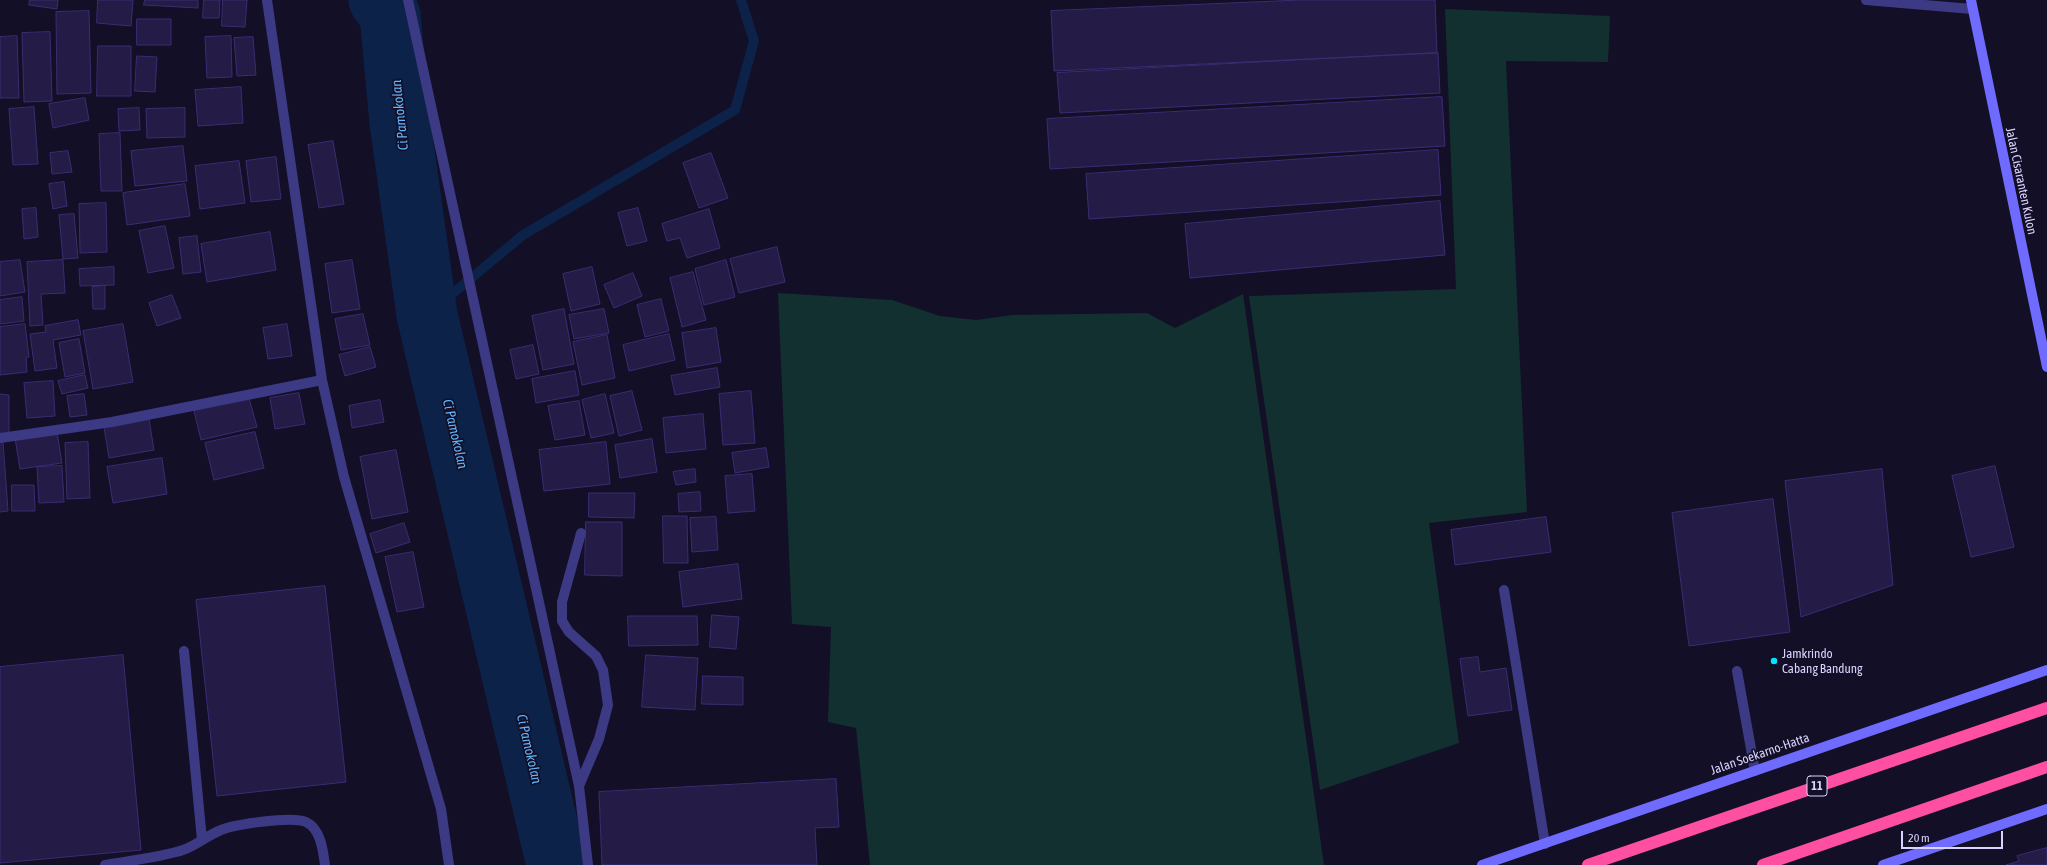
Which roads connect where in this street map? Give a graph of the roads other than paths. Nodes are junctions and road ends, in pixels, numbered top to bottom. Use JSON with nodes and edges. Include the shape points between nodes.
{"nodes":[{"id":1,"x":267,"y":0,"type":"edge"},
{"id":2,"x":408,"y":0,"type":"edge"},
{"id":3,"x":1866,"y":0,"type":"edge"},
{"id":4,"x":1971,"y":5,"type":"edge"},
{"id":5,"x":2047,"y":367,"type":"edge"},
{"id":6,"x":322,"y":380,"type":"junction"},
{"id":7,"x":0,"y":438,"type":"edge"},
{"id":8,"x":581,"y":533,"type":"dead end"},
{"id":9,"x":1504,"y":590,"type":"dead end"},
{"id":10,"x":184,"y":651,"type":"dead end"},
{"id":11,"x":2047,"y":670,"type":"edge"},
{"id":12,"x":1737,"y":671,"type":"dead end"},
{"id":13,"x":2047,"y":708,"type":"edge"},
{"id":14,"x":2047,"y":767,"type":"edge"},
{"id":15,"x":1755,"y":771,"type":"junction"},
{"id":16,"x":579,"y":786,"type":"junction"},
{"id":17,"x":2047,"y":809,"type":"edge"},
{"id":18,"x":202,"y":840,"type":"junction"},
{"id":19,"x":1544,"y":844,"type":"junction"},
{"id":20,"x":105,"y":865,"type":"edge"},
{"id":21,"x":325,"y":865,"type":"edge"},
{"id":22,"x":449,"y":865,"type":"edge"},
{"id":23,"x":588,"y":865,"type":"edge"},
{"id":24,"x":1482,"y":865,"type":"edge"},
{"id":25,"x":1588,"y":865,"type":"edge"},
{"id":26,"x":1763,"y":865,"type":"edge"},
{"id":27,"x":1883,"y":865,"type":"edge"}],
"edges":[{"from":1,"to":6,"type":"street"},
{"from":2,"to":16,"type":"street"},
{"from":3,"to":4,"type":"street"},
{"from":4,"to":5,"type":"main road","name":"Jalan Cisaranten Kulon"},
{"from":6,"to":7,"type":"street","via":[[112,422]]},
{"from":6,"to":22,"type":"street","via":[[344,477],[441,809]]},
{"from":8,"to":16,"type":"street","via":[[562,602],[562,621],[569,632],[596,656],[603,670],[608,705],[597,745]]},
{"from":9,"to":19,"type":"street"},
{"from":10,"to":18,"type":"street"},
{"from":11,"to":15,"type":"main road","name":"Jalan Soekarno-Hatta"},
{"from":12,"to":15,"type":"street"},
{"from":13,"to":25,"type":"highway","number":"11"},
{"from":14,"to":26,"type":"highway"},
{"from":15,"to":19,"type":"main road","name":"Jalan Soekarno-Hatta"},
{"from":16,"to":23,"type":"street"},
{"from":17,"to":27,"type":"main road"},
{"from":18,"to":20,"type":"street","via":[[184,850]]},
{"from":18,"to":21,"type":"street","via":[[222,830],[263,822],[306,822],[319,838]]},
{"from":19,"to":24,"type":"main road","name":"Jalan Soekarno-Hatta"}]}
